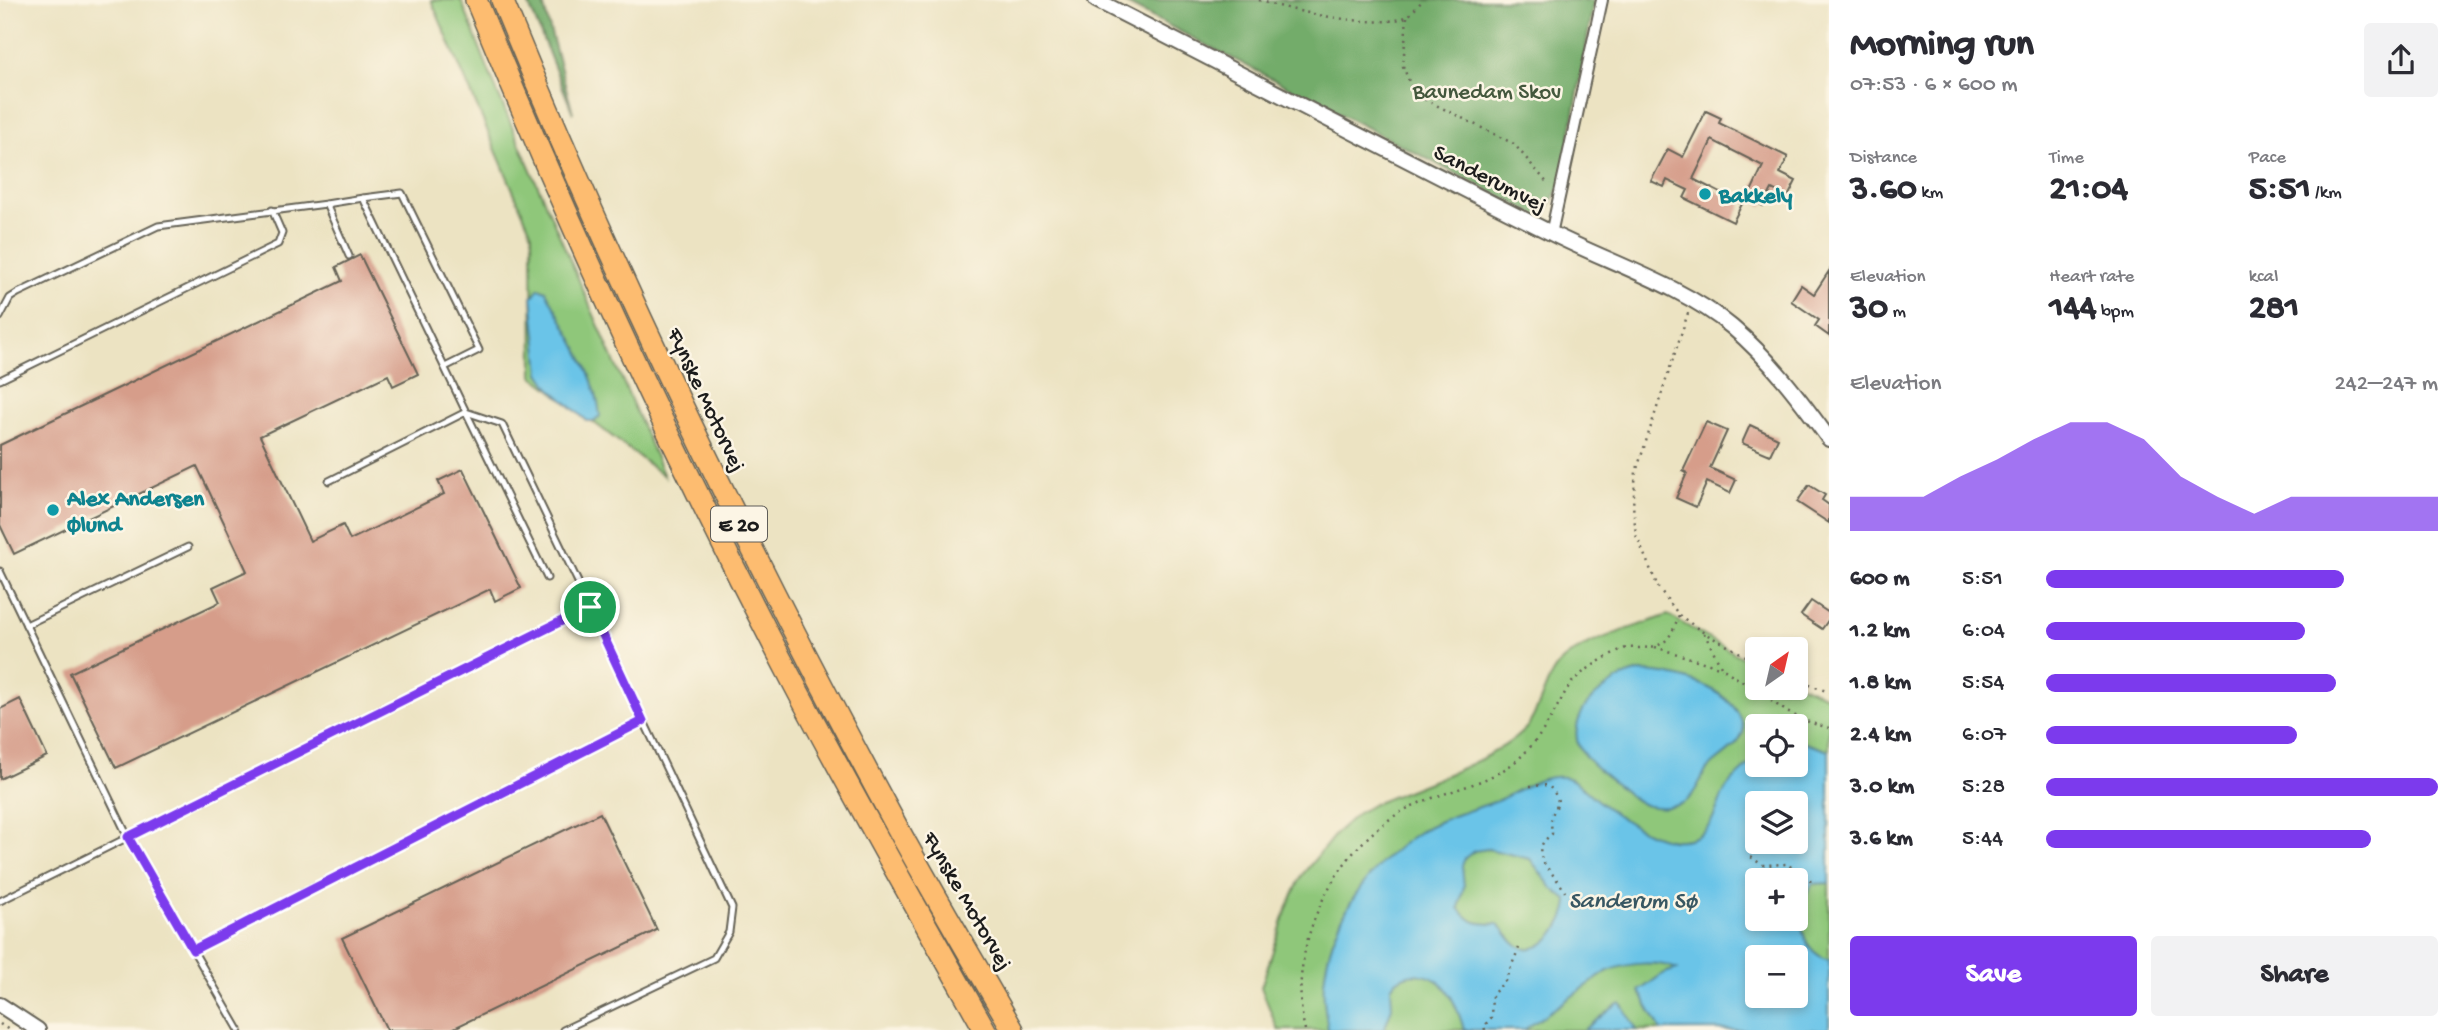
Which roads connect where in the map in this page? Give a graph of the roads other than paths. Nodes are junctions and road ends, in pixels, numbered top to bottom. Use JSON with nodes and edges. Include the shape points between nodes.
{"nodes":[{"id":1,"x":477,"y":0,"type":"edge"},
{"id":2,"x":502,"y":0,"type":"edge"},
{"id":3,"x":1096,"y":0,"type":"edge"},
{"id":4,"x":1602,"y":0,"type":"edge"},
{"id":5,"x":363,"y":198,"type":"junction"},
{"id":6,"x":326,"y":204,"type":"junction"},
{"id":7,"x":272,"y":210,"type":"junction"},
{"id":8,"x":1551,"y":234,"type":"junction"},
{"id":9,"x":349,"y":256,"type":"dead end"},
{"id":10,"x":0,"y":317,"type":"edge"},
{"id":11,"x":445,"y":367,"type":"junction"},
{"id":12,"x":0,"y":380,"type":"edge"},
{"id":13,"x":466,"y":412,"type":"junction"},
{"id":14,"x":1829,"y":439,"type":"edge"},
{"id":15,"x":328,"y":481,"type":"dead end"},
{"id":16,"x":188,"y":547,"type":"dead end"},
{"id":17,"x":0,"y":571,"type":"edge"},
{"id":18,"x":547,"y":578,"type":"dead end"},
{"id":19,"x":590,"y":607,"type":"junction"},
{"id":20,"x":26,"y":625,"type":"junction"},
{"id":21,"x":643,"y":721,"type":"junction"},
{"id":22,"x":128,"y":837,"type":"junction"},
{"id":23,"x":1,"y":898,"type":"edge"},
{"id":24,"x":193,"y":950,"type":"junction"},
{"id":25,"x":0,"y":1005,"type":"edge"},
{"id":26,"x":38,"y":1030,"type":"edge"},
{"id":27,"x":239,"y":1030,"type":"edge"},
{"id":28,"x":563,"y":1030,"type":"edge"},
{"id":29,"x":985,"y":1030,"type":"edge"},
{"id":30,"x":1013,"y":1030,"type":"edge"}],
"edges":[{"from":1,"to":29,"type":"highway","number":"E 20","via":[[588,260],[724,546],[871,828]]},
{"from":2,"to":30,"type":"highway","name":"Fynske Motorvej","number":"E 20","via":[[610,251],[744,534],[891,817]]},
{"from":3,"to":8,"type":"street","name":"Sanderumvej"},
{"from":4,"to":8,"type":"street"},
{"from":5,"to":6,"type":"lane"},
{"from":5,"to":11,"type":"lane"},
{"from":5,"to":11,"type":"lane","via":[[402,193],[479,350]]},
{"from":6,"to":7,"type":"lane"},
{"from":6,"to":9,"type":"lane"},
{"from":7,"to":10,"type":"lane","via":[[158,226],[18,293]]},
{"from":7,"to":12,"type":"lane","via":[[282,233],[278,244]]},
{"from":8,"to":14,"type":"street","name":"Sanderumvej","via":[[1692,299],[1731,325],[1800,398]]},
{"from":11,"to":13,"type":"lane"},
{"from":13,"to":15,"type":"lane"},
{"from":13,"to":18,"type":"lane"},
{"from":13,"to":19,"type":"lane","via":[[502,424]]},
{"from":16,"to":20,"type":"lane"},
{"from":17,"to":20,"type":"lane"},
{"from":19,"to":21,"type":"lane"},
{"from":19,"to":22,"type":"lane"},
{"from":20,"to":22,"type":"lane"},
{"from":21,"to":24,"type":"lane"},
{"from":21,"to":28,"type":"lane","via":[[732,908],[730,932],[714,958]]},
{"from":22,"to":23,"type":"lane"},
{"from":22,"to":24,"type":"lane"},
{"from":24,"to":27,"type":"lane"},
{"from":25,"to":26,"type":"street"}]}
